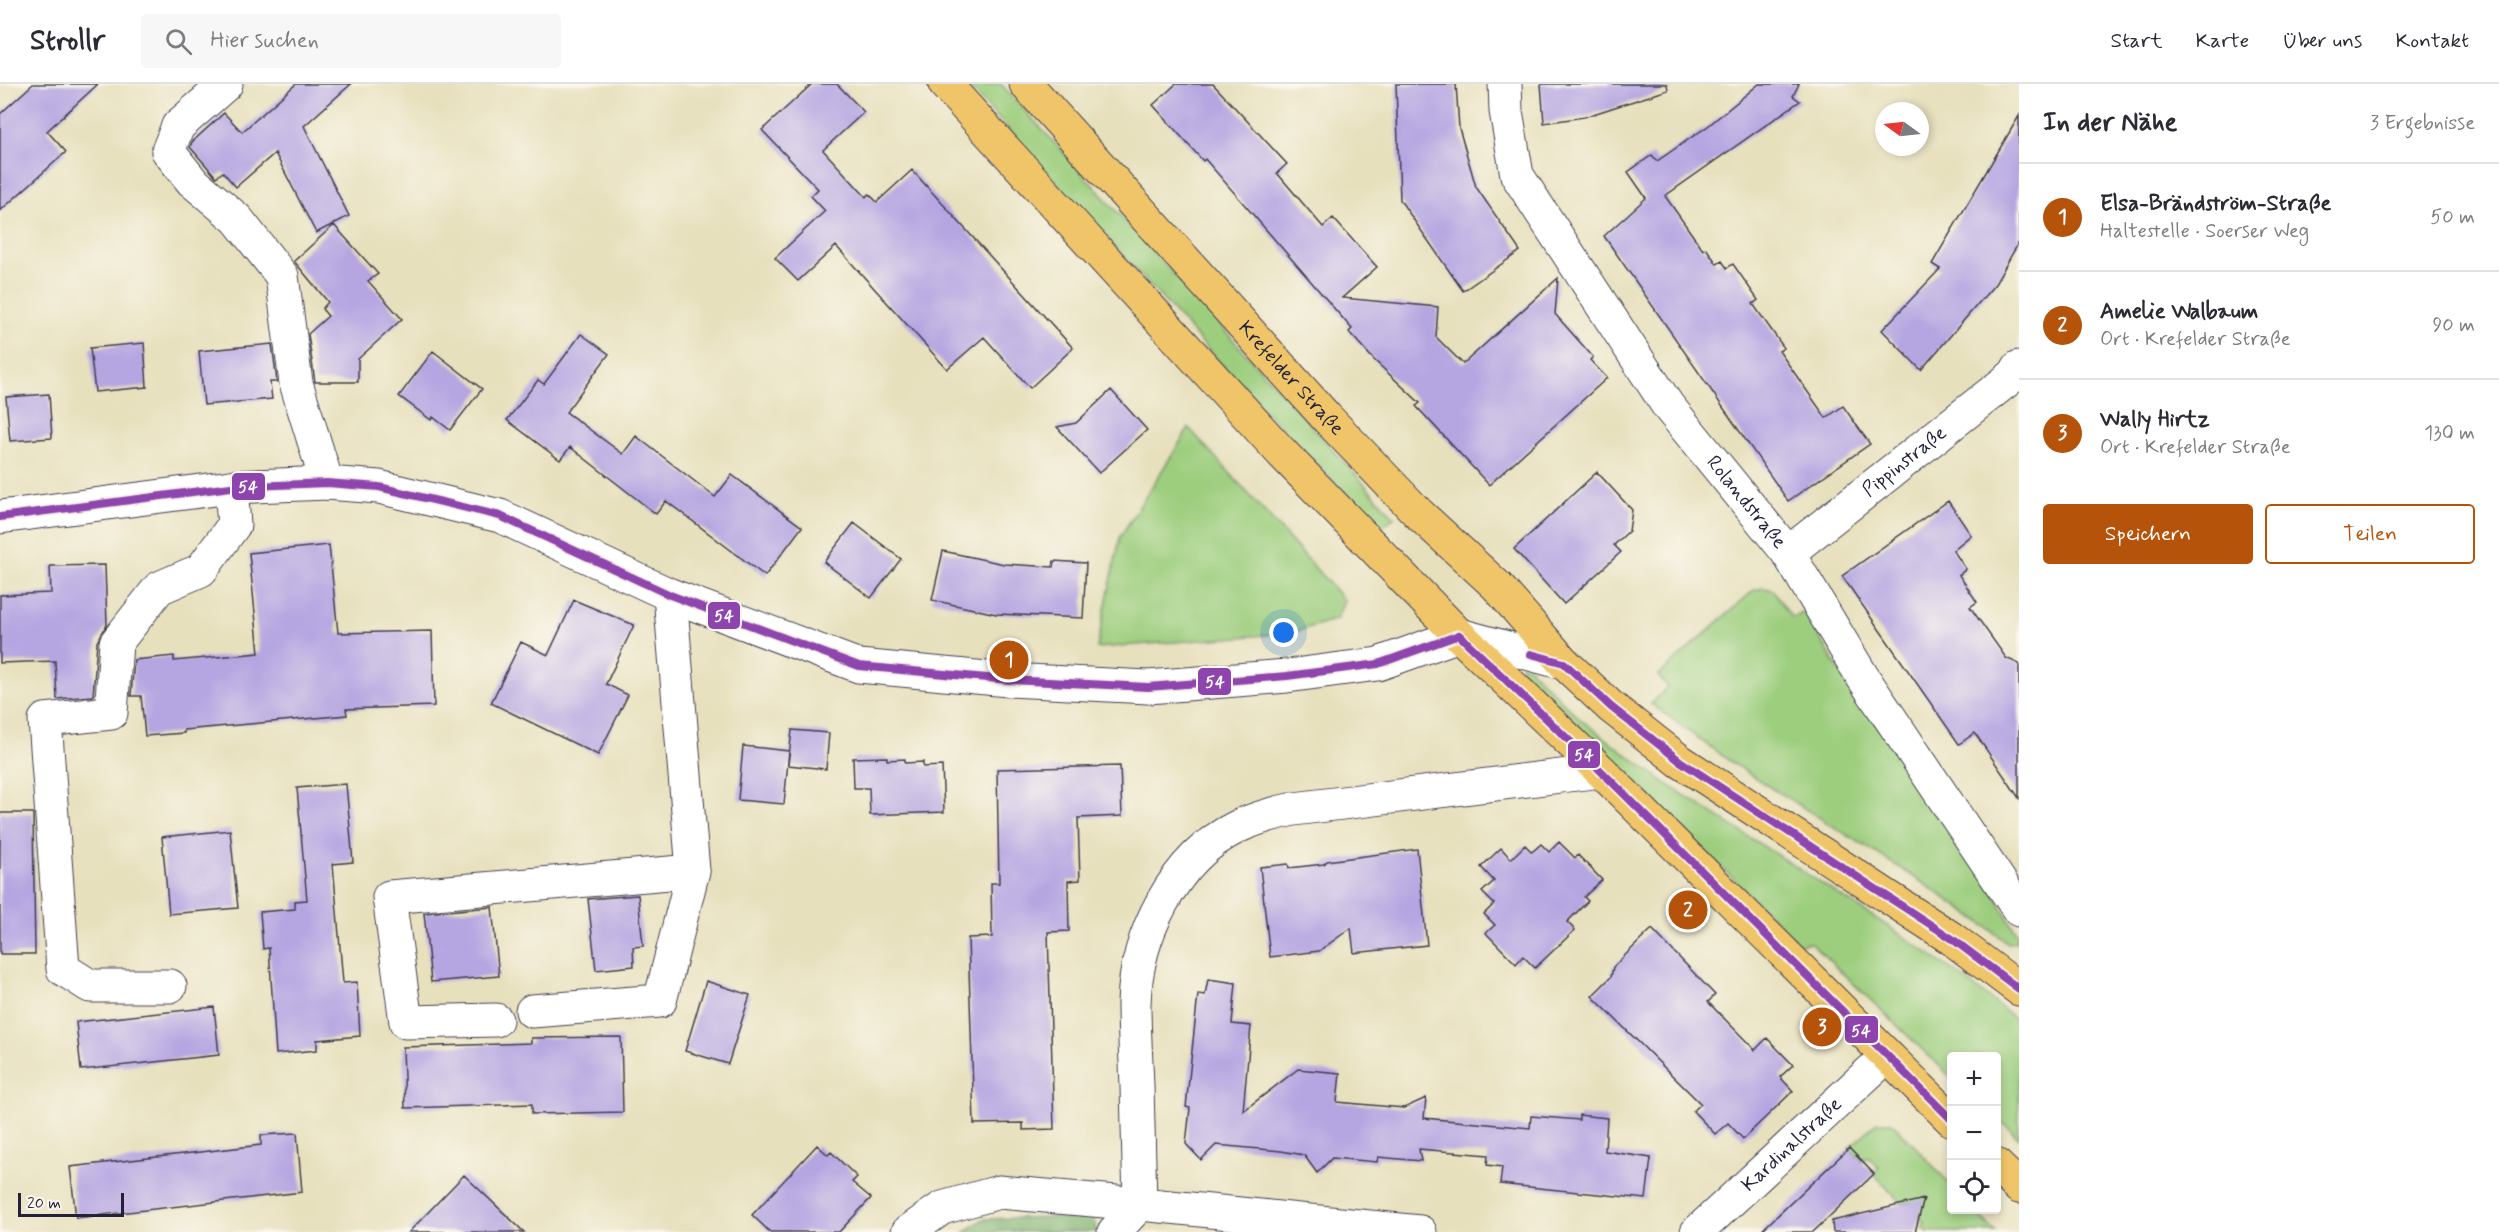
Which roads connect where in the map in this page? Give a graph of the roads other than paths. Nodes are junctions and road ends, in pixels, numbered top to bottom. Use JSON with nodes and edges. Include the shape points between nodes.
{"nodes":[{"id":1,"x":226,"y":84,"type":"edge"},
{"id":2,"x":945,"y":84,"type":"edge"},
{"id":3,"x":1026,"y":84,"type":"edge"},
{"id":4,"x":1505,"y":84,"type":"edge"},
{"id":5,"x":2019,"y":367,"type":"edge"},
{"id":6,"x":327,"y":483,"type":"junction"},
{"id":7,"x":231,"y":486,"type":"junction"},
{"id":8,"x":0,"y":517,"type":"edge"},
{"id":9,"x":1788,"y":553,"type":"junction"},
{"id":10,"x":669,"y":595,"type":"junction"},
{"id":11,"x":1459,"y":635,"type":"junction"},
{"id":12,"x":1564,"y":663,"type":"junction"},
{"id":13,"x":1601,"y":771,"type":"junction"},
{"id":14,"x":693,"y":871,"type":"junction"},
{"id":15,"x":2019,"y":910,"type":"edge"},
{"id":16,"x":170,"y":986,"type":"dead end"},
{"id":17,"x":2019,"y":989,"type":"edge"},
{"id":18,"x":532,"y":1011,"type":"dead end"},
{"id":19,"x":496,"y":1020,"type":"dead end"},
{"id":20,"x":1887,"y":1056,"type":"junction"},
{"id":21,"x":1947,"y":1115,"type":"edge"},
{"id":22,"x":2001,"y":1170,"type":"edge"},
{"id":23,"x":2019,"y":1187,"type":"edge"},
{"id":24,"x":1140,"y":1204,"type":"junction"},
{"id":25,"x":908,"y":1232,"type":"edge"},
{"id":26,"x":1114,"y":1232,"type":"edge"},
{"id":27,"x":1420,"y":1232,"type":"edge"},
{"id":28,"x":1697,"y":1232,"type":"edge"}],
"edges":[{"from":1,"to":6,"type":"street","via":[[178,126],[168,151],[192,182],[237,219],[282,276],[296,383]]},
{"from":2,"to":11,"type":"main road","via":[[1282,453]]},
{"from":3,"to":12,"type":"main road","name":"Krefelder Straße","via":[[1326,417],[1418,513],[1497,586]]},
{"from":4,"to":9,"type":"street","name":"Rolandstraße","via":[[1517,175],[1668,406]]},
{"from":5,"to":9,"type":"street","name":"Pippinstraße","via":[[2014,375]]},
{"from":6,"to":7,"type":"street"},
{"from":6,"to":10,"type":"street","via":[[379,488],[500,516]]},
{"from":7,"to":8,"type":"street"},
{"from":7,"to":16,"type":"street","via":[[234,525],[201,570],[159,588],[116,643],[111,714],[45,720],[63,969],[90,986]]},
{"from":9,"to":15,"type":"street","name":"Rolandstraße","via":[[1862,676]]},
{"from":10,"to":11,"type":"street","via":[[859,666],[1051,683],[1172,686],[1287,676],[1378,664]]},
{"from":10,"to":14,"type":"street"},
{"from":11,"to":12,"type":"street","name":"Krefelder Straße"},
{"from":11,"to":13,"type":"main road"},
{"from":12,"to":17,"type":"main road","name":"Krefelder Straße","via":[[1611,707],[1680,761],[1951,938]]},
{"from":13,"to":20,"type":"main road"},
{"from":13,"to":24,"type":"street","via":[[1294,808],[1237,827],[1205,848],[1178,877],[1154,917],[1140,962],[1134,1002]]},
{"from":14,"to":18,"type":"street","via":[[660,1001]]},
{"from":14,"to":19,"type":"street","via":[[389,897],[406,1022]]},
{"from":20,"to":21,"type":"main road"},
{"from":20,"to":28,"type":"street","name":"Kardinalstraße"},
{"from":22,"to":23,"type":"main road"},
{"from":24,"to":25,"type":"street","via":[[999,1192],[942,1208]]},
{"from":24,"to":26,"type":"street"},
{"from":24,"to":27,"type":"street"}]}
